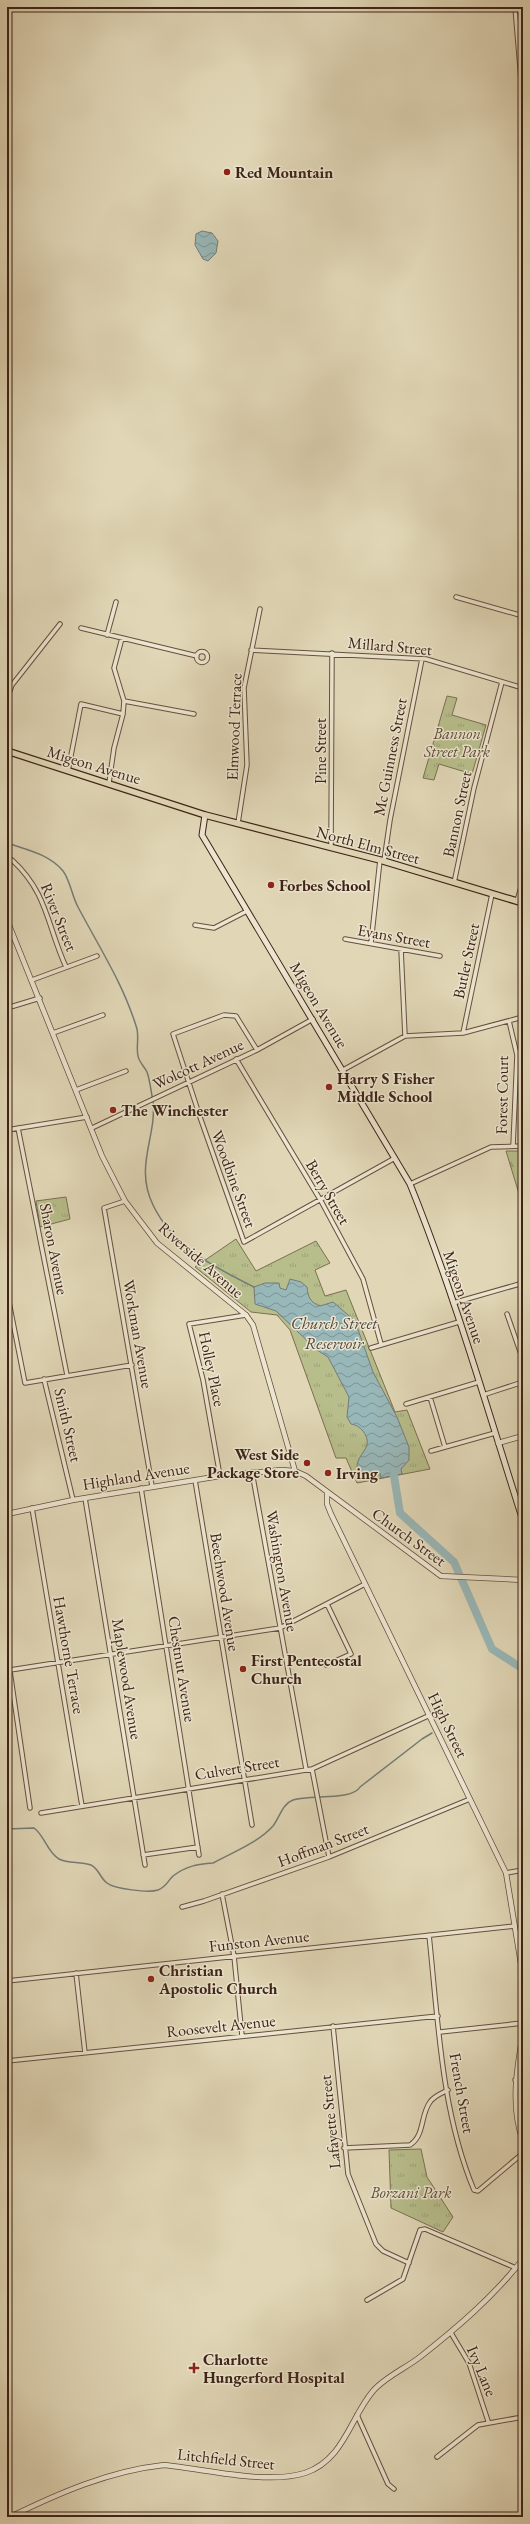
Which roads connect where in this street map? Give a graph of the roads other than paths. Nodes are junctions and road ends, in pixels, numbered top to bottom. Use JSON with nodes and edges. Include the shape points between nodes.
{"nodes":[{"id":1,"x":515,"y":7,"type":"edge"},
{"id":2,"x":523,"y":104,"type":"edge"},
{"id":3,"x":456,"y":597,"type":"dead end"},
{"id":4,"x":116,"y":602,"type":"dead end"},
{"id":5,"x":260,"y":609,"type":"dead end"},
{"id":6,"x":523,"y":616,"type":"edge"},
{"id":7,"x":60,"y":624,"type":"dead end"},
{"id":8,"x":81,"y":628,"type":"dead end"},
{"id":9,"x":107,"y":635,"type":"junction"},
{"id":10,"x":122,"y":638,"type":"junction"},
{"id":11,"x":251,"y":650,"type":"junction"},
{"id":12,"x":332,"y":653,"type":"junction"},
{"id":13,"x":197,"y":656,"type":"dead end"},
{"id":14,"x":422,"y":659,"type":"junction"},
{"id":15,"x":502,"y":682,"type":"junction"},
{"id":16,"x":523,"y":688,"type":"edge"},
{"id":17,"x":7,"y":699,"type":"edge"},
{"id":18,"x":124,"y":701,"type":"junction"},
{"id":19,"x":124,"y":714,"type":"junction"},
{"id":20,"x":194,"y":714,"type":"dead end"},
{"id":21,"x":7,"y":751,"type":"edge"},
{"id":22,"x":68,"y":770,"type":"junction"},
{"id":23,"x":109,"y":783,"type":"junction"},
{"id":24,"x":205,"y":815,"type":"junction"},
{"id":25,"x":238,"y":823,"type":"junction"},
{"id":26,"x":331,"y":848,"type":"junction"},
{"id":27,"x":12,"y":860,"type":"dead end"},
{"id":28,"x":382,"y":860,"type":"junction"},
{"id":29,"x":523,"y":880,"type":"edge"},
{"id":30,"x":454,"y":883,"type":"junction"},
{"id":31,"x":492,"y":894,"type":"junction"},
{"id":32,"x":516,"y":900,"type":"junction"},
{"id":33,"x":523,"y":902,"type":"edge"},
{"id":34,"x":247,"y":911,"type":"junction"},
{"id":35,"x":7,"y":920,"type":"edge"},
{"id":36,"x":195,"y":925,"type":"dead end"},
{"id":37,"x":345,"y":939,"type":"dead end"},
{"id":38,"x":371,"y":943,"type":"junction"},
{"id":39,"x":401,"y":949,"type":"junction"},
{"id":40,"x":96,"y":956,"type":"dead end"},
{"id":41,"x":440,"y":956,"type":"dead end"},
{"id":42,"x":66,"y":967,"type":"junction"},
{"id":43,"x":32,"y":980,"type":"junction"},
{"id":44,"x":40,"y":998,"type":"junction"},
{"id":45,"x":7,"y":1008,"type":"edge"},
{"id":46,"x":103,"y":1015,"type":"dead end"},
{"id":47,"x":523,"y":1017,"type":"edge"},
{"id":48,"x":313,"y":1019,"type":"junction"},
{"id":49,"x":509,"y":1021,"type":"junction"},
{"id":50,"x":53,"y":1033,"type":"junction"},
{"id":51,"x":463,"y":1033,"type":"junction"},
{"id":52,"x":405,"y":1036,"type":"junction"},
{"id":53,"x":257,"y":1050,"type":"junction"},
{"id":54,"x":236,"y":1059,"type":"junction"},
{"id":55,"x":343,"y":1070,"type":"junction"},
{"id":56,"x":126,"y":1071,"type":"dead end"},
{"id":57,"x":189,"y":1082,"type":"junction"},
{"id":58,"x":76,"y":1090,"type":"junction"},
{"id":59,"x":87,"y":1117,"type":"junction"},
{"id":60,"x":18,"y":1128,"type":"junction"},
{"id":61,"x":92,"y":1128,"type":"junction"},
{"id":62,"x":7,"y":1130,"type":"edge"},
{"id":63,"x":513,"y":1146,"type":"junction"},
{"id":64,"x":523,"y":1146,"type":"edge"},
{"id":65,"x":396,"y":1158,"type":"junction"},
{"id":66,"x":410,"y":1184,"type":"junction"},
{"id":67,"x":125,"y":1201,"type":"junction"},
{"id":68,"x":321,"y":1201,"type":"junction"},
{"id":69,"x":523,"y":1283,"type":"edge"},
{"id":70,"x":7,"y":1292,"type":"edge"},
{"id":71,"x":453,"y":1303,"type":"junction"},
{"id":72,"x":507,"y":1314,"type":"dead end"},
{"id":73,"x":246,"y":1315,"type":"junction"},
{"id":74,"x":459,"y":1322,"type":"junction"},
{"id":75,"x":381,"y":1344,"type":"junction"},
{"id":76,"x":371,"y":1348,"type":"dead end"},
{"id":77,"x":523,"y":1360,"type":"edge"},
{"id":78,"x":132,"y":1365,"type":"junction"},
{"id":79,"x":67,"y":1375,"type":"junction"},
{"id":80,"x":44,"y":1379,"type":"junction"},
{"id":81,"x":479,"y":1382,"type":"junction"},
{"id":82,"x":523,"y":1382,"type":"edge"},
{"id":83,"x":483,"y":1395,"type":"junction"},
{"id":84,"x":430,"y":1397,"type":"junction"},
{"id":85,"x":406,"y":1404,"type":"dead end"},
{"id":86,"x":496,"y":1433,"type":"junction"},
{"id":87,"x":523,"y":1436,"type":"edge"},
{"id":88,"x":498,"y":1443,"type":"junction"},
{"id":89,"x":446,"y":1447,"type":"junction"},
{"id":90,"x":431,"y":1451,"type":"dead end"},
{"id":91,"x":295,"y":1471,"type":"junction"},
{"id":92,"x":252,"y":1472,"type":"junction"},
{"id":93,"x":220,"y":1476,"type":"junction"},
{"id":94,"x":194,"y":1480,"type":"junction"},
{"id":95,"x":152,"y":1486,"type":"junction"},
{"id":96,"x":141,"y":1488,"type":"junction"},
{"id":97,"x":327,"y":1493,"type":"junction"},
{"id":98,"x":85,"y":1498,"type":"junction"},
{"id":99,"x":73,"y":1500,"type":"junction"},
{"id":100,"x":32,"y":1508,"type":"junction"},
{"id":101,"x":7,"y":1514,"type":"edge"},
{"id":102,"x":523,"y":1521,"type":"edge"},
{"id":103,"x":523,"y":1580,"type":"edge"},
{"id":104,"x":365,"y":1584,"type":"junction"},
{"id":105,"x":328,"y":1604,"type":"junction"},
{"id":106,"x":280,"y":1628,"type":"junction"},
{"id":107,"x":221,"y":1639,"type":"junction"},
{"id":108,"x":166,"y":1646,"type":"junction"},
{"id":109,"x":7,"y":1651,"type":"edge"},
{"id":110,"x":110,"y":1654,"type":"junction"},
{"id":111,"x":59,"y":1662,"type":"junction"},
{"id":112,"x":326,"y":1665,"type":"dead end"},
{"id":113,"x":10,"y":1670,"type":"junction"},
{"id":114,"x":428,"y":1716,"type":"junction"},
{"id":115,"x":306,"y":1769,"type":"junction"},
{"id":116,"x":312,"y":1769,"type":"junction"},
{"id":117,"x":244,"y":1779,"type":"junction"},
{"id":118,"x":189,"y":1788,"type":"junction"},
{"id":119,"x":134,"y":1797,"type":"junction"},
{"id":120,"x":470,"y":1799,"type":"junction"},
{"id":121,"x":82,"y":1806,"type":"junction"},
{"id":122,"x":30,"y":1808,"type":"dead end"},
{"id":123,"x":41,"y":1813,"type":"dead end"},
{"id":124,"x":252,"y":1825,"type":"dead end"},
{"id":125,"x":198,"y":1847,"type":"junction"},
{"id":126,"x":143,"y":1855,"type":"junction"},
{"id":127,"x":199,"y":1855,"type":"dead end"},
{"id":128,"x":328,"y":1857,"type":"junction"},
{"id":129,"x":145,"y":1865,"type":"dead end"},
{"id":130,"x":523,"y":1870,"type":"edge"},
{"id":131,"x":506,"y":1873,"type":"junction"},
{"id":132,"x":222,"y":1894,"type":"junction"},
{"id":133,"x":182,"y":1907,"type":"dead end"},
{"id":134,"x":515,"y":1926,"type":"junction"},
{"id":135,"x":429,"y":1935,"type":"junction"},
{"id":136,"x":234,"y":1956,"type":"junction"},
{"id":137,"x":522,"y":1968,"type":"edge"},
{"id":138,"x":76,"y":1973,"type":"junction"},
{"id":139,"x":523,"y":1976,"type":"edge"},
{"id":140,"x":7,"y":1981,"type":"edge"},
{"id":141,"x":438,"y":2016,"type":"junction"},
{"id":142,"x":523,"y":2023,"type":"edge"},
{"id":143,"x":333,"y":2026,"type":"junction"},
{"id":144,"x":440,"y":2032,"type":"junction"},
{"id":145,"x":523,"y":2033,"type":"edge"},
{"id":146,"x":242,"y":2036,"type":"junction"},
{"id":147,"x":85,"y":2053,"type":"junction"},
{"id":148,"x":7,"y":2061,"type":"edge"},
{"id":149,"x":523,"y":2079,"type":"edge"},
{"id":150,"x":516,"y":2080,"type":"junction"},
{"id":151,"x":448,"y":2090,"type":"junction"},
{"id":152,"x":523,"y":2141,"type":"edge"},
{"id":153,"x":344,"y":2148,"type":"junction"},
{"id":154,"x":523,"y":2153,"type":"edge"},
{"id":155,"x":523,"y":2259,"type":"edge"},
{"id":156,"x":409,"y":2263,"type":"junction"},
{"id":157,"x":516,"y":2268,"type":"junction"},
{"id":158,"x":367,"y":2300,"type":"dead end"},
{"id":159,"x":451,"y":2333,"type":"junction"},
{"id":160,"x":357,"y":2415,"type":"junction"},
{"id":161,"x":523,"y":2416,"type":"edge"},
{"id":162,"x":488,"y":2421,"type":"junction"},
{"id":163,"x":437,"y":2457,"type":"dead end"},
{"id":164,"x":394,"y":2489,"type":"dead end"},
{"id":165,"x":10,"y":2517,"type":"edge"}],
"edges":[{"from":1,"to":2,"type":"street"},
{"from":3,"to":6,"type":"street"},
{"from":4,"to":9,"type":"street"},
{"from":5,"to":11,"type":"street","name":"Elmwood Terrace"},
{"from":7,"to":17,"type":"street","via":[[12,685]]},
{"from":8,"to":9,"type":"street"},
{"from":9,"to":10,"type":"street"},
{"from":10,"to":13,"type":"street"},
{"from":10,"to":18,"type":"street","via":[[114,668]]},
{"from":11,"to":12,"type":"street","name":"Millard Street"},
{"from":11,"to":25,"type":"street","name":"Elmwood Terrace","via":[[243,698],[247,770]]},
{"from":12,"to":14,"type":"street","name":"Millard Street"},
{"from":12,"to":26,"type":"street","name":"Pine Street"},
{"from":14,"to":15,"type":"street","name":"Millard Street"},
{"from":14,"to":28,"type":"street","name":"Mc Guinness Street"},
{"from":15,"to":16,"type":"street","name":"Millard Street"},
{"from":15,"to":30,"type":"street","name":"Bannon Street","via":[[474,788]]},
{"from":18,"to":19,"type":"street"},
{"from":18,"to":20,"type":"street"},
{"from":19,"to":22,"type":"street","via":[[81,704]]},
{"from":19,"to":23,"type":"street","via":[[114,748]]},
{"from":21,"to":22,"type":"main road","name":"Migeon Avenue"},
{"from":22,"to":23,"type":"main road","name":"Migeon Avenue"},
{"from":23,"to":24,"type":"main road","name":"Migeon Avenue"},
{"from":24,"to":25,"type":"main road","name":"North Elm Street"},
{"from":24,"to":34,"type":"main road","name":"Migeon Avenue","via":[[202,835]]},
{"from":25,"to":26,"type":"main road","name":"North Elm Street"},
{"from":26,"to":28,"type":"main road","name":"North Elm Street"},
{"from":27,"to":42,"type":"street","name":"River Street","via":[[36,887]]},
{"from":28,"to":30,"type":"main road","name":"North Elm Street"},
{"from":28,"to":38,"type":"street","name":"Mc Guinness Street"},
{"from":29,"to":32,"type":"street"},
{"from":30,"to":31,"type":"main road","name":"North Elm Street"},
{"from":31,"to":32,"type":"main road","name":"North Elm Street"},
{"from":31,"to":51,"type":"street","name":"Butler Street"},
{"from":32,"to":33,"type":"main road","name":"North Elm Street"},
{"from":34,"to":36,"type":"street","via":[[214,928]]},
{"from":34,"to":48,"type":"main road","name":"Migeon Avenue"},
{"from":35,"to":43,"type":"street","name":"Riverside Avenue"},
{"from":37,"to":38,"type":"street","name":"Evans Street"},
{"from":38,"to":39,"type":"street","name":"Evans Street"},
{"from":39,"to":41,"type":"street","name":"Evans Street"},
{"from":39,"to":52,"type":"street"},
{"from":40,"to":42,"type":"street"},
{"from":42,"to":43,"type":"street"},
{"from":43,"to":44,"type":"street","name":"Riverside Avenue"},
{"from":44,"to":45,"type":"street"},
{"from":44,"to":50,"type":"street","name":"Riverside Avenue"},
{"from":46,"to":50,"type":"street"},
{"from":47,"to":49,"type":"street"},
{"from":48,"to":53,"type":"street","name":"Wolcott Avenue"},
{"from":48,"to":55,"type":"main road","name":"Migeon Avenue"},
{"from":49,"to":51,"type":"street"},
{"from":49,"to":63,"type":"street","name":"Forest Court","via":[[517,1056]]},
{"from":50,"to":58,"type":"street","name":"Riverside Avenue"},
{"from":51,"to":52,"type":"street"},
{"from":52,"to":55,"type":"street"},
{"from":53,"to":54,"type":"street","name":"Wolcott Avenue"},
{"from":53,"to":57,"type":"street","name":"Woodbine Street","via":[[236,1016],[224,1015],[173,1034]]},
{"from":54,"to":57,"type":"street","name":"Wolcott Avenue"},
{"from":54,"to":68,"type":"street","name":"Berry Street"},
{"from":55,"to":65,"type":"main road","name":"Migeon Avenue"},
{"from":56,"to":58,"type":"street"},
{"from":57,"to":61,"type":"street","name":"Wolcott Avenue"},
{"from":57,"to":68,"type":"street","name":"Woodbine Street","via":[[244,1242]]},
{"from":58,"to":59,"type":"street","name":"Riverside Avenue"},
{"from":59,"to":60,"type":"street"},
{"from":59,"to":61,"type":"street","name":"Riverside Avenue"},
{"from":60,"to":62,"type":"street"},
{"from":60,"to":79,"type":"street","name":"Sharon Avenue"},
{"from":61,"to":67,"type":"street","name":"Riverside Avenue","via":[[113,1180]]},
{"from":63,"to":64,"type":"street"},
{"from":63,"to":66,"type":"street","via":[[487,1149]]},
{"from":65,"to":66,"type":"main road","name":"Migeon Avenue"},
{"from":65,"to":68,"type":"street"},
{"from":66,"to":71,"type":"main road","name":"Migeon Avenue","via":[[425,1219]]},
{"from":67,"to":73,"type":"street","name":"Riverside Avenue","via":[[157,1243]]},
{"from":67,"to":78,"type":"street","name":"Workman Avenue","via":[[104,1208]]},
{"from":68,"to":75,"type":"street","name":"Berry Street","via":[[363,1279]]},
{"from":69,"to":71,"type":"street"},
{"from":70,"to":80,"type":"street","via":[[25,1383]]},
{"from":71,"to":74,"type":"main road","name":"Migeon Avenue"},
{"from":72,"to":77,"type":"street"},
{"from":73,"to":91,"type":"street","name":"Riverside Avenue","via":[[257,1336]]},
{"from":73,"to":93,"type":"street","name":"Holley Place","via":[[189,1324],[203,1380]]},
{"from":74,"to":75,"type":"street"},
{"from":74,"to":81,"type":"main road","name":"Migeon Avenue"},
{"from":75,"to":76,"type":"street"},
{"from":78,"to":79,"type":"street"},
{"from":78,"to":95,"type":"street","name":"Workman Avenue"},
{"from":79,"to":80,"type":"street"},
{"from":80,"to":99,"type":"street","name":"Smith Street"},
{"from":81,"to":83,"type":"main road","name":"Migeon Avenue"},
{"from":81,"to":84,"type":"street"},
{"from":82,"to":83,"type":"street"},
{"from":83,"to":86,"type":"main road","name":"Migeon Avenue"},
{"from":84,"to":85,"type":"street"},
{"from":84,"to":89,"type":"street"},
{"from":86,"to":88,"type":"main road","name":"Migeon Avenue"},
{"from":86,"to":89,"type":"street"},
{"from":87,"to":88,"type":"street"},
{"from":88,"to":102,"type":"main road","name":"Migeon Avenue"},
{"from":89,"to":90,"type":"street"},
{"from":91,"to":92,"type":"street","name":"Highland Avenue"},
{"from":91,"to":97,"type":"street","name":"Church Street","via":[[306,1476]]},
{"from":92,"to":93,"type":"street","name":"Highland Avenue"},
{"from":92,"to":106,"type":"street","name":"Washington Avenue"},
{"from":93,"to":94,"type":"street","name":"Highland Avenue"},
{"from":94,"to":95,"type":"street","name":"Highland Avenue"},
{"from":94,"to":107,"type":"street","name":"Beechwood Avenue"},
{"from":95,"to":96,"type":"street","name":"Highland Avenue"},
{"from":96,"to":98,"type":"street","name":"Highland Avenue"},
{"from":96,"to":108,"type":"street","name":"Chestnut Avenue"},
{"from":97,"to":103,"type":"street","name":"Church Street","via":[[441,1576]]},
{"from":97,"to":104,"type":"street","name":"High Street","via":[[327,1504],[331,1514]]},
{"from":98,"to":99,"type":"street","name":"Highland Avenue"},
{"from":98,"to":110,"type":"street","name":"Maplewood Avenue"},
{"from":99,"to":100,"type":"street","name":"Highland Avenue"},
{"from":100,"to":101,"type":"street","name":"Highland Avenue"},
{"from":100,"to":111,"type":"street","name":"Hawthorne Terrace"},
{"from":104,"to":105,"type":"street"},
{"from":104,"to":114,"type":"street","name":"High Street"},
{"from":105,"to":106,"type":"street"},
{"from":105,"to":112,"type":"street","via":[[351,1654]]},
{"from":106,"to":107,"type":"street"},
{"from":106,"to":115,"type":"street","name":"Washington Avenue"},
{"from":107,"to":108,"type":"street"},
{"from":107,"to":117,"type":"street","name":"Beechwood Avenue"},
{"from":108,"to":110,"type":"street"},
{"from":108,"to":118,"type":"street","name":"Chestnut Avenue"},
{"from":109,"to":113,"type":"street"},
{"from":110,"to":111,"type":"street"},
{"from":110,"to":119,"type":"street","name":"Maplewood Avenue"},
{"from":111,"to":113,"type":"street"},
{"from":111,"to":121,"type":"street","name":"Hawthorne Terrace"},
{"from":113,"to":122,"type":"street"},
{"from":114,"to":116,"type":"street","name":"Culvert Street"},
{"from":114,"to":120,"type":"street","name":"High Street"},
{"from":115,"to":116,"type":"street","name":"Culvert Street"},
{"from":115,"to":117,"type":"street","name":"Culvert Street"},
{"from":116,"to":128,"type":"street"},
{"from":117,"to":118,"type":"street","name":"Culvert Street"},
{"from":117,"to":124,"type":"street","name":"Beechwood Avenue"},
{"from":118,"to":119,"type":"street","name":"Culvert Street"},
{"from":118,"to":125,"type":"street","name":"Chestnut Avenue"},
{"from":119,"to":121,"type":"street","name":"Culvert Street"},
{"from":119,"to":126,"type":"street","name":"Maplewood Avenue"},
{"from":120,"to":128,"type":"street","name":"Hoffman Street"},
{"from":120,"to":131,"type":"street","name":"High Street"},
{"from":121,"to":123,"type":"street","name":"Culvert Street"},
{"from":125,"to":126,"type":"street"},
{"from":125,"to":127,"type":"street","name":"Chestnut Avenue"},
{"from":126,"to":129,"type":"street","name":"Maplewood Avenue"},
{"from":128,"to":132,"type":"street","name":"Hoffman Street"},
{"from":130,"to":131,"type":"street"},
{"from":131,"to":134,"type":"street","name":"High Street"},
{"from":132,"to":133,"type":"street","name":"Hoffman Street"},
{"from":132,"to":136,"type":"street"},
{"from":134,"to":135,"type":"street","name":"Funston Avenue"},
{"from":134,"to":137,"type":"street","name":"High Street"},
{"from":135,"to":136,"type":"street","name":"Funston Avenue"},
{"from":135,"to":141,"type":"street","name":"French Street"},
{"from":136,"to":138,"type":"street","name":"Funston Avenue"},
{"from":136,"to":146,"type":"street"},
{"from":137,"to":139,"type":"street","name":"High Street"},
{"from":138,"to":140,"type":"street","name":"Funston Avenue"},
{"from":138,"to":147,"type":"street"},
{"from":141,"to":143,"type":"street","name":"Roosevelt Avenue"},
{"from":141,"to":144,"type":"street","name":"French Street"},
{"from":142,"to":144,"type":"street"},
{"from":143,"to":146,"type":"street","name":"Roosevelt Avenue"},
{"from":143,"to":153,"type":"street","name":"Lafayette Street"},
{"from":144,"to":151,"type":"street","name":"French Street"},
{"from":145,"to":150,"type":"street"},
{"from":146,"to":147,"type":"street","name":"Roosevelt Avenue"},
{"from":147,"to":148,"type":"street","name":"Roosevelt Avenue"},
{"from":149,"to":150,"type":"street"},
{"from":150,"to":152,"type":"street","via":[[516,2110]]},
{"from":151,"to":153,"type":"street","via":[[429,2103],[420,2135],[410,2145]]},
{"from":151,"to":154,"type":"street","name":"French Street","via":[[457,2136],[474,2190],[478,2191]]},
{"from":153,"to":156,"type":"street","name":"Lafayette Street","via":[[348,2174],[376,2244],[383,2251]]},
{"from":155,"to":157,"type":"street","name":"Litchfield Street"},
{"from":156,"to":157,"type":"street","via":[[420,2230],[425,2229]]},
{"from":156,"to":158,"type":"street","via":[[399,2283]]},
{"from":157,"to":159,"type":"street","name":"Litchfield Street","via":[[496,2293]]},
{"from":159,"to":160,"type":"street","name":"Litchfield Street","via":[[376,2387]]},
{"from":159,"to":162,"type":"street","name":"Ivy Lane","via":[[469,2363]]},
{"from":160,"to":164,"type":"street","via":[[388,2484]]},
{"from":160,"to":165,"type":"street","name":"Litchfield Street","via":[[344,2442],[325,2461],[306,2472],[281,2478],[164,2465],[148,2467],[68,2489]]},
{"from":161,"to":162,"type":"street"},
{"from":162,"to":163,"type":"street","via":[[472,2428]]}]}
